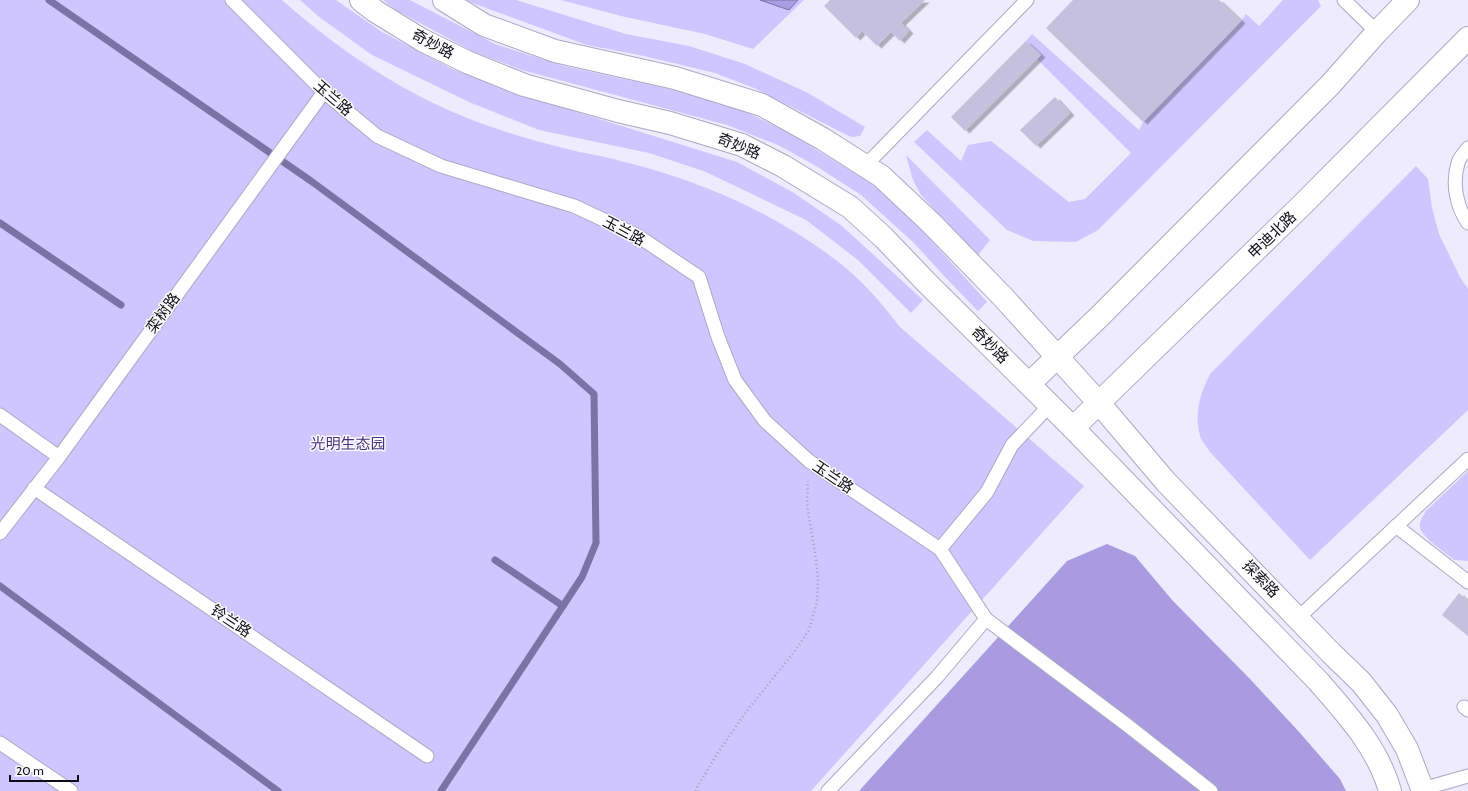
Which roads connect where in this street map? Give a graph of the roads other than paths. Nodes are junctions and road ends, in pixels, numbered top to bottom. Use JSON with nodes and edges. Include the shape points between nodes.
{"nodes":[{"id":1,"x":232,"y":0,"type":"edge"},
{"id":2,"x":362,"y":0,"type":"edge"},
{"id":3,"x":444,"y":0,"type":"edge"},
{"id":4,"x":1027,"y":0,"type":"edge"},
{"id":5,"x":1344,"y":0,"type":"edge"},
{"id":6,"x":1408,"y":0,"type":"edge"},
{"id":7,"x":1377,"y":32,"type":"junction"},
{"id":8,"x":1468,"y":38,"type":"edge"},
{"id":9,"x":324,"y":92,"type":"junction"},
{"id":10,"x":1468,"y":148,"type":"edge"},
{"id":11,"x":865,"y":166,"type":"junction"},
{"id":12,"x":1468,"y":223,"type":"edge"},
{"id":13,"x":1058,"y":357,"type":"junction"},
{"id":14,"x":1029,"y":384,"type":"junction"},
{"id":15,"x":1099,"y":403,"type":"junction"},
{"id":16,"x":1050,"y":405,"type":"junction"},
{"id":17,"x":0,"y":415,"type":"edge"},
{"id":18,"x":1073,"y":428,"type":"junction"},
{"id":19,"x":59,"y":457,"type":"junction"},
{"id":20,"x":1468,"y":459,"type":"edge"},
{"id":21,"x":34,"y":488,"type":"junction"},
{"id":22,"x":1396,"y":526,"type":"junction"},
{"id":23,"x":0,"y":533,"type":"edge"},
{"id":24,"x":940,"y":549,"type":"junction"},
{"id":25,"x":1468,"y":582,"type":"edge"},
{"id":26,"x":986,"y":618,"type":"junction"},
{"id":27,"x":1298,"y":618,"type":"junction"},
{"id":28,"x":0,"y":743,"type":"edge"},
{"id":29,"x":427,"y":756,"type":"dead end"},
{"id":30,"x":1468,"y":776,"type":"edge"},
{"id":31,"x":1423,"y":790,"type":"edge"},
{"id":32,"x":71,"y":791,"type":"edge"},
{"id":33,"x":828,"y":791,"type":"edge"},
{"id":34,"x":1211,"y":791,"type":"edge"},
{"id":35,"x":1390,"y":791,"type":"edge"}],
"edges":[{"from":1,"to":9,"type":"lane","name":"玉兰路"},
{"from":2,"to":14,"type":"street","name":"奇妙路","via":[[422,40],[524,85],[719,137],[742,145],[783,166],[850,207]]},
{"from":3,"to":11,"type":"street","via":[[484,25],[555,51],[675,78],[762,105]]},
{"from":4,"to":11,"type":"lane"},
{"from":5,"to":7,"type":"lane"},
{"from":6,"to":7,"type":"street"},
{"from":7,"to":13,"type":"street","via":[[1330,85]]},
{"from":8,"to":15,"type":"street","name":"申迪北路"},
{"from":9,"to":19,"type":"lane","name":"栾树路"},
{"from":9,"to":24,"type":"lane","name":"玉兰路","via":[[378,136],[440,166],[574,206],[638,236],[700,277],[718,337],[735,380],[765,421],[809,461]]},
{"from":10,"to":12,"type":"lane","via":[[1458,162],[1455,179],[1456,198]]},
{"from":11,"to":13,"type":"street","via":[[881,176],[931,223]]},
{"from":13,"to":14,"type":"street"},
{"from":13,"to":15,"type":"street","name":"探索路"},
{"from":14,"to":16,"type":"street","name":"奇妙路"},
{"from":15,"to":18,"type":"street","name":"申迪北路"},
{"from":15,"to":27,"type":"street","name":"探索路","via":[[1166,482]]},
{"from":16,"to":18,"type":"street","name":"探索路"},
{"from":16,"to":24,"type":"lane","via":[[1012,445],[987,492]]},
{"from":17,"to":19,"type":"lane"},
{"from":18,"to":35,"type":"street","name":"探索路","via":[[1318,681],[1373,750],[1386,776]]},
{"from":19,"to":21,"type":"lane","name":"栾树路"},
{"from":20,"to":22,"type":"lane"},
{"from":21,"to":23,"type":"lane","name":"栾树路"},
{"from":21,"to":29,"type":"lane","name":"铃兰路"},
{"from":22,"to":25,"type":"lane"},
{"from":22,"to":27,"type":"lane"},
{"from":24,"to":26,"type":"lane"},
{"from":26,"to":33,"type":"lane","via":[[937,677]]},
{"from":26,"to":34,"type":"lane"},
{"from":27,"to":31,"type":"street","name":"探索路","via":[[1361,682],[1387,715],[1407,749]]},
{"from":28,"to":32,"type":"lane"},
{"from":30,"to":31,"type":"lane"}]}
